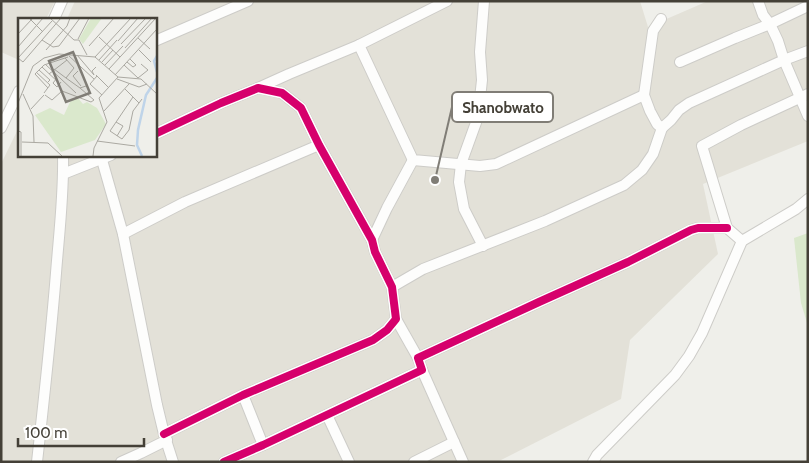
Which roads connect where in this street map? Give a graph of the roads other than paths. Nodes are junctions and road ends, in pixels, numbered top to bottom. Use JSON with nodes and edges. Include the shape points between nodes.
{"nodes":[{"id":1,"x":62,"y":1,"type":"edge"},
{"id":2,"x":248,"y":1,"type":"edge"},
{"id":3,"x":447,"y":1,"type":"edge"},
{"id":4,"x":484,"y":1,"type":"edge"},
{"id":5,"x":758,"y":1,"type":"edge"},
{"id":6,"x":808,"y":6,"type":"edge"},
{"id":7,"x":54,"y":18,"type":"edge"},
{"id":8,"x":661,"y":19,"type":"dead end"},
{"id":9,"x":770,"y":24,"type":"junction"},
{"id":10,"x":156,"y":41,"type":"edge"},
{"id":11,"x":359,"y":45,"type":"junction"},
{"id":12,"x":808,"y":51,"type":"edge"},
{"id":13,"x":784,"y":60,"type":"junction"},
{"id":14,"x":680,"y":62,"type":"dead end"},
{"id":15,"x":258,"y":88,"type":"junction"},
{"id":16,"x":18,"y":93,"type":"edge"},
{"id":17,"x":644,"y":94,"type":"junction"},
{"id":18,"x":804,"y":95,"type":"edge"},
{"id":19,"x":808,"y":116,"type":"edge"},
{"id":20,"x":1,"y":128,"type":"edge"},
{"id":21,"x":662,"y":128,"type":"junction"},
{"id":22,"x":156,"y":134,"type":"edge"},
{"id":23,"x":319,"y":145,"type":"junction"},
{"id":24,"x":62,"y":156,"type":"edge"},
{"id":25,"x":98,"y":157,"type":"edge"},
{"id":26,"x":413,"y":160,"type":"junction"},
{"id":27,"x":461,"y":164,"type":"junction"},
{"id":28,"x":63,"y":174,"type":"junction"},
{"id":29,"x":808,"y":199,"type":"edge"},
{"id":30,"x":727,"y":228,"type":"junction"},
{"id":31,"x":123,"y":234,"type":"junction"},
{"id":32,"x":372,"y":240,"type":"junction"},
{"id":33,"x":742,"y":240,"type":"junction"},
{"id":34,"x":483,"y":246,"type":"junction"},
{"id":35,"x":392,"y":287,"type":"junction"},
{"id":36,"x":396,"y":319,"type":"junction"},
{"id":37,"x":418,"y":358,"type":"junction"},
{"id":38,"x":422,"y":370,"type":"junction"},
{"id":39,"x":244,"y":395,"type":"junction"},
{"id":40,"x":327,"y":415,"type":"junction"},
{"id":41,"x":165,"y":437,"type":"junction"},
{"id":42,"x":454,"y":442,"type":"junction"},
{"id":43,"x":264,"y":444,"type":"junction"},
{"id":44,"x":37,"y":462,"type":"edge"},
{"id":45,"x":121,"y":462,"type":"edge"},
{"id":46,"x":174,"y":462,"type":"edge"},
{"id":47,"x":224,"y":462,"type":"edge"},
{"id":48,"x":349,"y":462,"type":"edge"},
{"id":49,"x":414,"y":462,"type":"edge"},
{"id":50,"x":463,"y":462,"type":"edge"},
{"id":51,"x":594,"y":462,"type":"edge"}],
"edges":[{"from":1,"to":7,"type":"street"},
{"from":2,"to":10,"type":"street"},
{"from":3,"to":11,"type":"street"},
{"from":4,"to":27,"type":"street","via":[[478,117]]},
{"from":5,"to":9,"type":"street"},
{"from":6,"to":9,"type":"street"},
{"from":8,"to":17,"type":"street","via":[[653,31]]},
{"from":9,"to":13,"type":"street"},
{"from":9,"to":14,"type":"street"},
{"from":11,"to":15,"type":"street"},
{"from":11,"to":26,"type":"street"},
{"from":12,"to":13,"type":"street"},
{"from":13,"to":18,"type":"street"},
{"from":13,"to":21,"type":"street","via":[[689,103]]},
{"from":15,"to":22,"type":"street"},
{"from":15,"to":23,"type":"street","via":[[282,93],[301,108]]},
{"from":16,"to":20,"type":"street"},
{"from":17,"to":21,"type":"street","via":[[650,111]]},
{"from":17,"to":27,"type":"street","via":[[496,164]]},
{"from":18,"to":19,"type":"street"},
{"from":18,"to":30,"type":"street","via":[[702,146]]},
{"from":21,"to":34,"type":"street","via":[[653,154],[642,170],[624,185]]},
{"from":23,"to":31,"type":"street","via":[[185,202]]},
{"from":23,"to":32,"type":"street"},
{"from":24,"to":28,"type":"street"},
{"from":25,"to":28,"type":"street"},
{"from":25,"to":31,"type":"street"},
{"from":26,"to":27,"type":"street"},
{"from":26,"to":32,"type":"street"},
{"from":27,"to":34,"type":"street","via":[[459,182],[464,208]]},
{"from":28,"to":44,"type":"street","via":[[50,352]]},
{"from":29,"to":33,"type":"street"},
{"from":30,"to":33,"type":"street"},
{"from":30,"to":37,"type":"street","via":[[691,230]]},
{"from":31,"to":41,"type":"street"},
{"from":32,"to":35,"type":"street"},
{"from":33,"to":51,"type":"street","via":[[689,356],[618,431]]},
{"from":34,"to":35,"type":"street","via":[[423,269]]},
{"from":35,"to":36,"type":"street"},
{"from":36,"to":37,"type":"street"},
{"from":36,"to":39,"type":"street","via":[[373,340]]},
{"from":37,"to":38,"type":"street"},
{"from":38,"to":40,"type":"street"},
{"from":38,"to":42,"type":"street"},
{"from":39,"to":41,"type":"street"},
{"from":39,"to":43,"type":"street"},
{"from":40,"to":43,"type":"street"},
{"from":40,"to":48,"type":"street"},
{"from":41,"to":45,"type":"street"},
{"from":41,"to":46,"type":"street"},
{"from":42,"to":49,"type":"street"},
{"from":42,"to":50,"type":"street"},
{"from":43,"to":47,"type":"street"}]}
